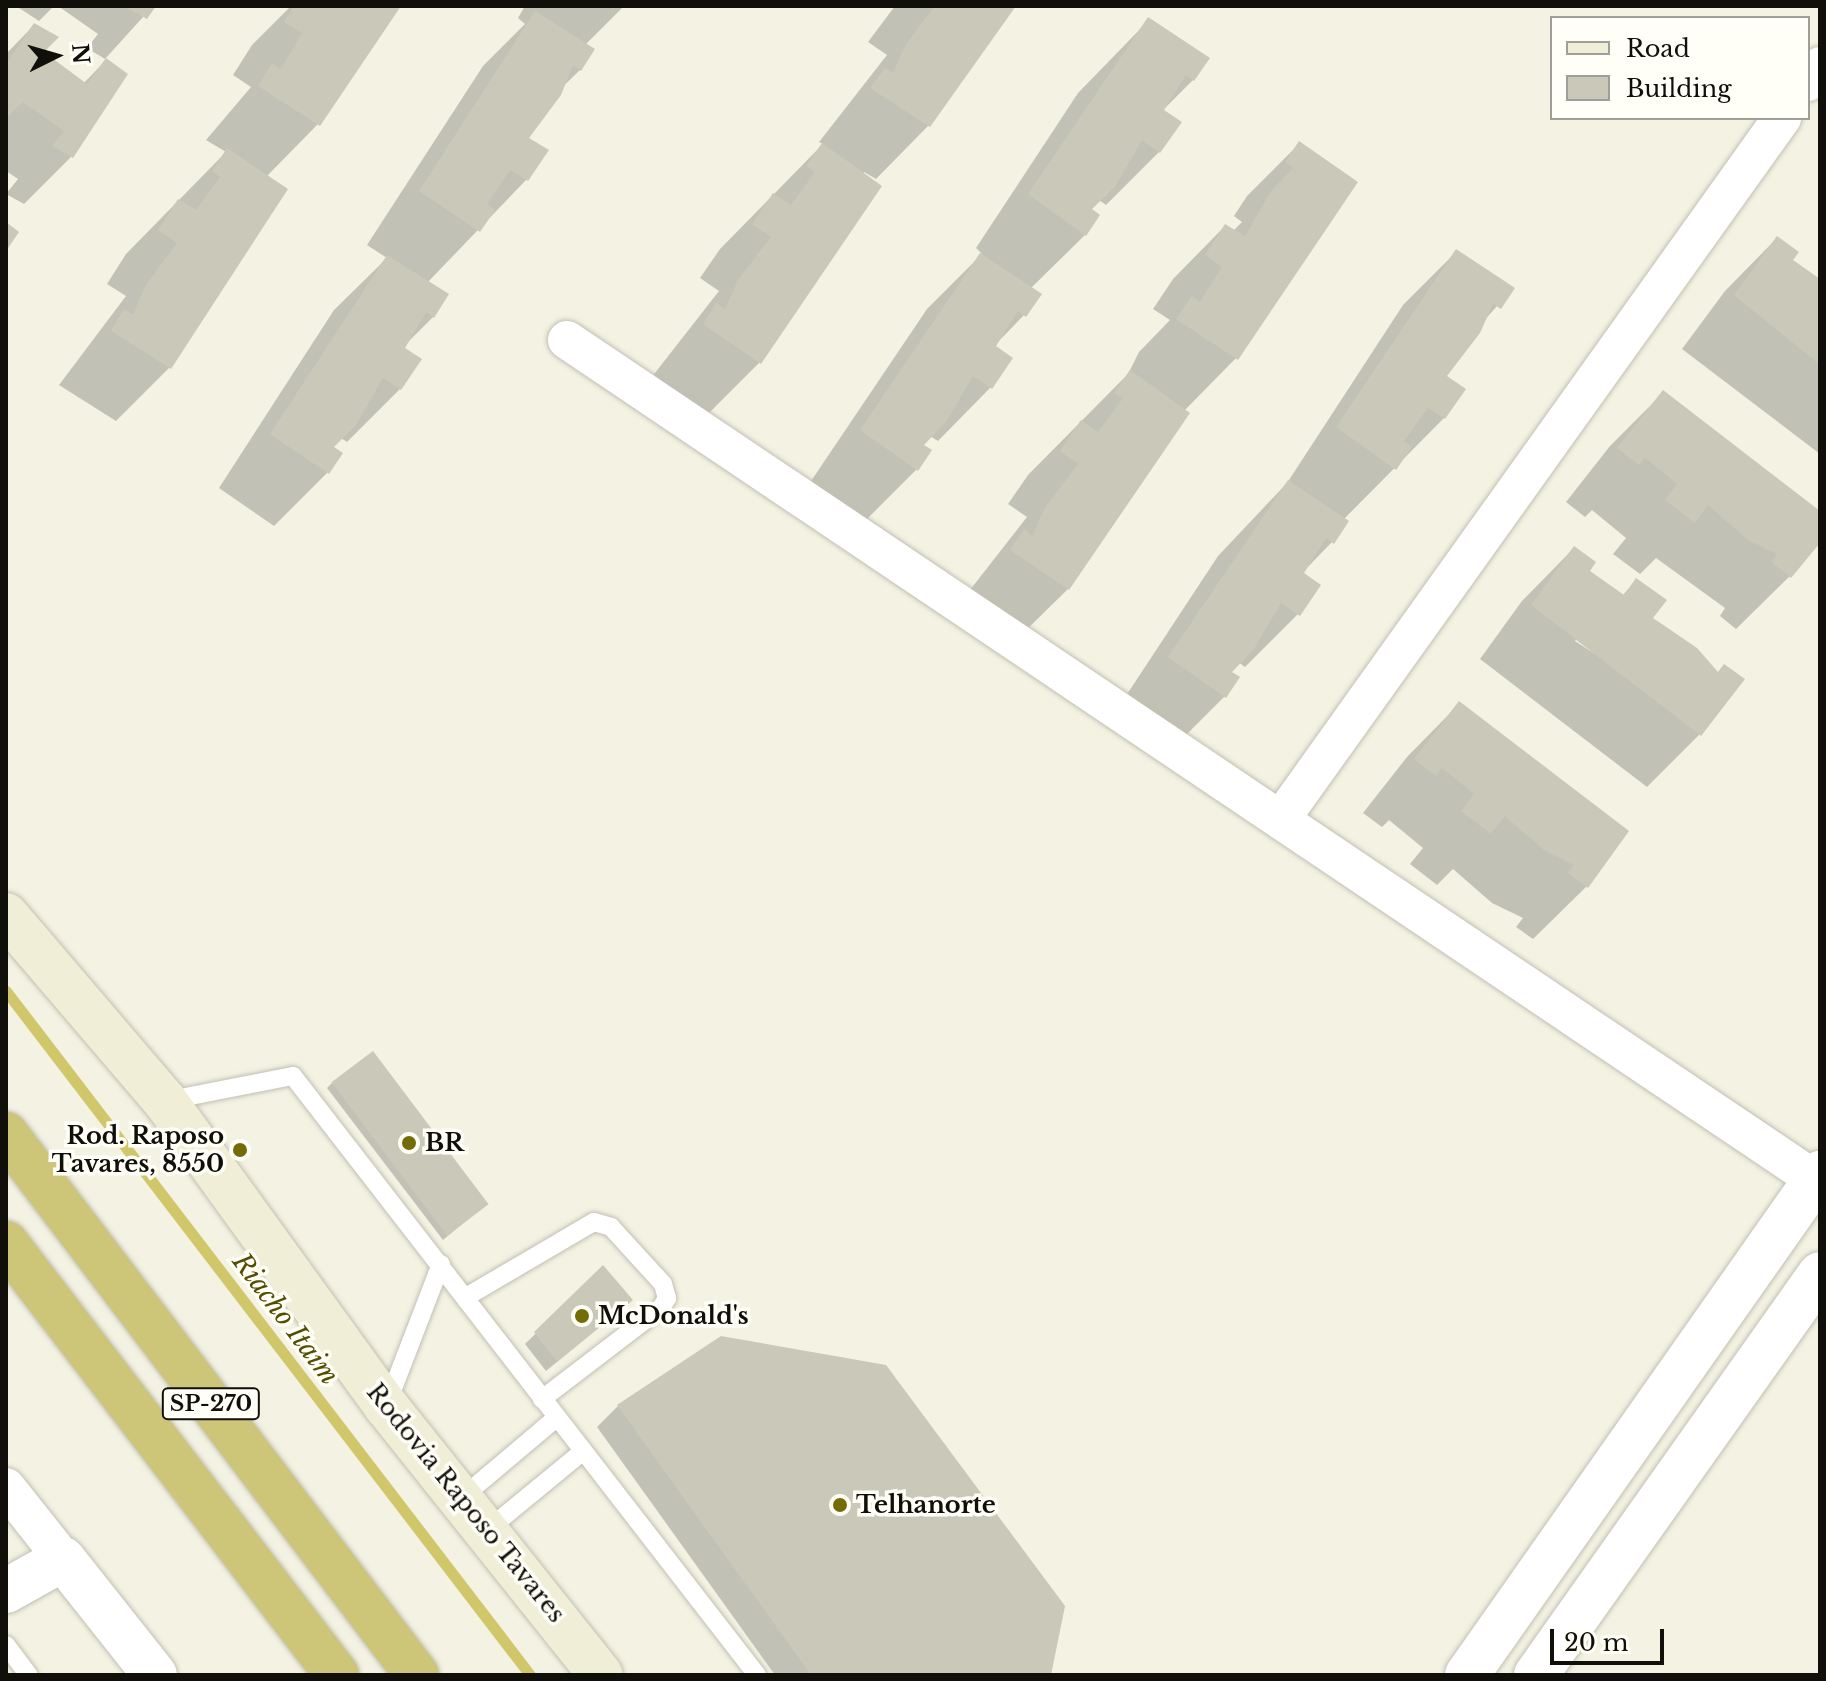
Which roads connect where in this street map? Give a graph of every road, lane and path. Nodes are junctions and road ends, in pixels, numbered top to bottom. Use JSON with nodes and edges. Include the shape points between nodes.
{"nodes":[{"id":1,"x":1781,"y":120,"type":"edge"},
{"id":2,"x":567,"y":340,"type":"dead end"},
{"id":3,"x":1281,"y":819,"type":"junction"},
{"id":4,"x":6,"y":915,"type":"edge"},
{"id":5,"x":165,"y":1101,"type":"junction"},
{"id":6,"x":6,"y":1134,"type":"edge"},
{"id":7,"x":1818,"y":1179,"type":"edge"},
{"id":8,"x":6,"y":1243,"type":"edge"},
{"id":9,"x":441,"y":1264,"type":"junction"},
{"id":10,"x":1820,"y":1274,"type":"edge"},
{"id":11,"x":466,"y":1297,"type":"junction"},
{"id":12,"x":542,"y":1399,"type":"junction"},
{"id":13,"x":386,"y":1406,"type":"junction"},
{"id":14,"x":556,"y":1418,"type":"junction"},
{"id":15,"x":582,"y":1452,"type":"junction"},
{"id":16,"x":6,"y":1487,"type":"edge"},
{"id":17,"x":472,"y":1516,"type":"junction"},
{"id":18,"x":63,"y":1559,"type":"junction"},
{"id":19,"x":6,"y":1591,"type":"edge"},
{"id":20,"x":1512,"y":1611,"type":"junction"},
{"id":21,"x":6,"y":1645,"type":"edge"},
{"id":22,"x":1545,"y":1662,"type":"edge"},
{"id":23,"x":29,"y":1675,"type":"edge"},
{"id":24,"x":155,"y":1675,"type":"edge"},
{"id":25,"x":337,"y":1675,"type":"edge"},
{"id":26,"x":417,"y":1675,"type":"edge"},
{"id":27,"x":601,"y":1675,"type":"edge"},
{"id":28,"x":757,"y":1675,"type":"edge"},
{"id":29,"x":1467,"y":1675,"type":"edge"}],
"edges":[{"from":1,"to":3,"type":"street"},
{"from":2,"to":3,"type":"street"},
{"from":3,"to":7,"type":"street"},
{"from":4,"to":5,"type":"main road","name":"Rodovia Raposo Tavares"},
{"from":5,"to":9,"type":"lane","via":[[293,1076]]},
{"from":5,"to":13,"type":"main road","name":"Rodovia Raposo Tavares"},
{"from":6,"to":26,"type":"highway","number":"SP-270"},
{"from":7,"to":20,"type":"street"},
{"from":8,"to":25,"type":"highway","number":"SP-270"},
{"from":9,"to":11,"type":"lane"},
{"from":9,"to":13,"type":"lane"},
{"from":10,"to":22,"type":"street"},
{"from":11,"to":12,"type":"lane"},
{"from":11,"to":12,"type":"lane","via":[[594,1222],[611,1227],[663,1284],[667,1298],[661,1308]]},
{"from":12,"to":14,"type":"lane"},
{"from":13,"to":17,"type":"main road","name":"Rodovia Raposo Tavares"},
{"from":14,"to":15,"type":"lane"},
{"from":14,"to":17,"type":"lane"},
{"from":15,"to":17,"type":"lane"},
{"from":15,"to":28,"type":"lane"},
{"from":16,"to":18,"type":"street"},
{"from":17,"to":27,"type":"main road","name":"Rodovia Raposo Tavares"},
{"from":18,"to":19,"type":"street"},
{"from":18,"to":24,"type":"street"},
{"from":20,"to":22,"type":"street"},
{"from":20,"to":29,"type":"street"},
{"from":21,"to":23,"type":"lane"}]}
